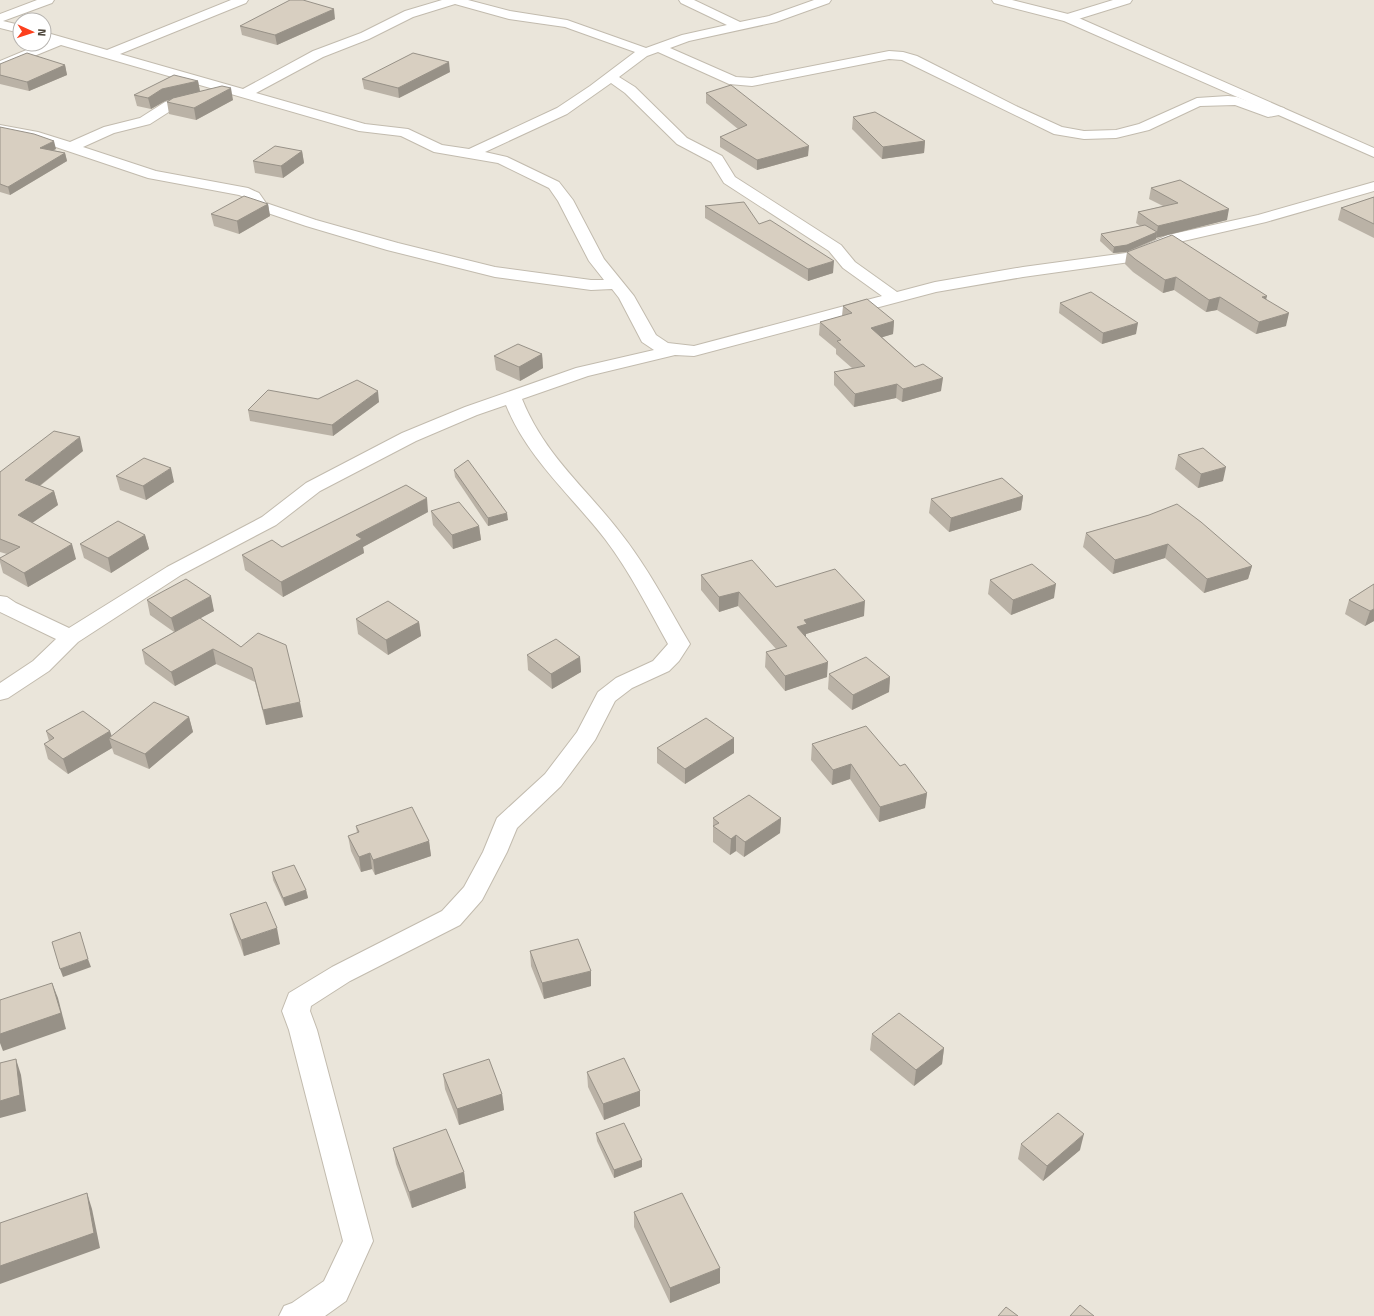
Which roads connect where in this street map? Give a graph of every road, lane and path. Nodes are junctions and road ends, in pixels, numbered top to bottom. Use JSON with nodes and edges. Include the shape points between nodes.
{"nodes":[{"id":1,"x":48,"y":0,"type":"edge"},
{"id":2,"x":242,"y":0,"type":"edge"},
{"id":3,"x":455,"y":0,"type":"edge"},
{"id":4,"x":686,"y":0,"type":"edge"},
{"id":5,"x":825,"y":0,"type":"edge"},
{"id":6,"x":998,"y":0,"type":"edge"},
{"id":7,"x":1126,"y":0,"type":"edge"},
{"id":8,"x":0,"y":18,"type":"edge"},
{"id":9,"x":1068,"y":18,"type":"junction"},
{"id":10,"x":0,"y":24,"type":"edge"},
{"id":11,"x":12,"y":27,"type":"edge"},
{"id":12,"x":740,"y":27,"type":"junction"},
{"id":13,"x":52,"y":38,"type":"edge"},
{"id":14,"x":60,"y":41,"type":"junction"},
{"id":15,"x":651,"y":49,"type":"junction"},
{"id":16,"x":109,"y":54,"type":"junction"},
{"id":17,"x":0,"y":66,"type":"edge"},
{"id":18,"x":611,"y":77,"type":"junction"},
{"id":19,"x":239,"y":91,"type":"junction"},
{"id":20,"x":1279,"y":111,"type":"junction"},
{"id":21,"x":0,"y":129,"type":"edge"},
{"id":22,"x":70,"y":147,"type":"junction"},
{"id":23,"x":472,"y":153,"type":"junction"},
{"id":24,"x":1374,"y":153,"type":"edge"},
{"id":25,"x":1374,"y":186,"type":"edge"},
{"id":26,"x":616,"y":284,"type":"junction"},
{"id":27,"x":895,"y":298,"type":"junction"},
{"id":28,"x":675,"y":350,"type":"junction"},
{"id":29,"x":512,"y":396,"type":"junction"},
{"id":30,"x":0,"y":602,"type":"edge"},
{"id":31,"x":70,"y":637,"type":"junction"},
{"id":32,"x":0,"y":693,"type":"edge"},
{"id":33,"x":295,"y":1316,"type":"edge"}],
"edges":[{"from":1,"to":8,"type":"street"},
{"from":2,"to":16,"type":"street"},
{"from":3,"to":15,"type":"street","via":[[509,15],[567,24]]},
{"from":3,"to":19,"type":"street","via":[[409,14]]},
{"from":4,"to":12,"type":"street"},
{"from":5,"to":12,"type":"street","via":[[772,19]]},
{"from":6,"to":9,"type":"street"},
{"from":7,"to":9,"type":"street"},
{"from":9,"to":20,"type":"street"},
{"from":10,"to":11,"type":"street"},
{"from":12,"to":15,"type":"street","via":[[686,38]]},
{"from":13,"to":14,"type":"street"},
{"from":14,"to":16,"type":"street"},
{"from":14,"to":17,"type":"street"},
{"from":15,"to":18,"type":"street"},
{"from":15,"to":20,"type":"street","via":[[734,81],[747,82],[889,55],[903,56],[1059,131],[1084,135],[1116,134],[1144,127],[1197,102],[1232,101],[1268,113]]},
{"from":16,"to":19,"type":"street"},
{"from":18,"to":23,"type":"street","via":[[562,111]]},
{"from":18,"to":27,"type":"street","via":[[630,90],[682,141],[717,159],[729,180],[835,248],[849,265]]},
{"from":19,"to":22,"type":"street","via":[[170,105],[145,121],[109,130]]},
{"from":19,"to":23,"type":"street","via":[[364,128],[412,135],[439,149]]},
{"from":20,"to":24,"type":"street"},
{"from":21,"to":22,"type":"street"},
{"from":22,"to":26,"type":"street","via":[[153,175],[243,191],[254,196],[262,206],[393,247],[495,272],[591,285]]},
{"from":23,"to":26,"type":"street","via":[[502,160],[554,185],[565,200],[597,261]]},
{"from":25,"to":27,"type":"street","via":[[1260,218],[1174,238],[1130,257],[935,287]]},
{"from":26,"to":28,"type":"street","via":[[626,296],[648,338],[662,347]]},
{"from":27,"to":28,"type":"street","via":[[694,351]]},
{"from":28,"to":29,"type":"street","via":[[582,372]]},
{"from":29,"to":31,"type":"street","via":[[409,437],[313,487],[269,521],[174,571]]},
{"from":29,"to":33,"type":"street","via":[[516,410],[531,438],[625,552],[680,644],[661,666],[624,683],[606,698],[587,735],[553,780],[506,824],[495,852],[473,893],[451,918],[342,974],[300,1000],[296,1011],[358,1241],[335,1291]]},
{"from":30,"to":31,"type":"street"},
{"from":31,"to":32,"type":"street","via":[[41,666]]}]}
